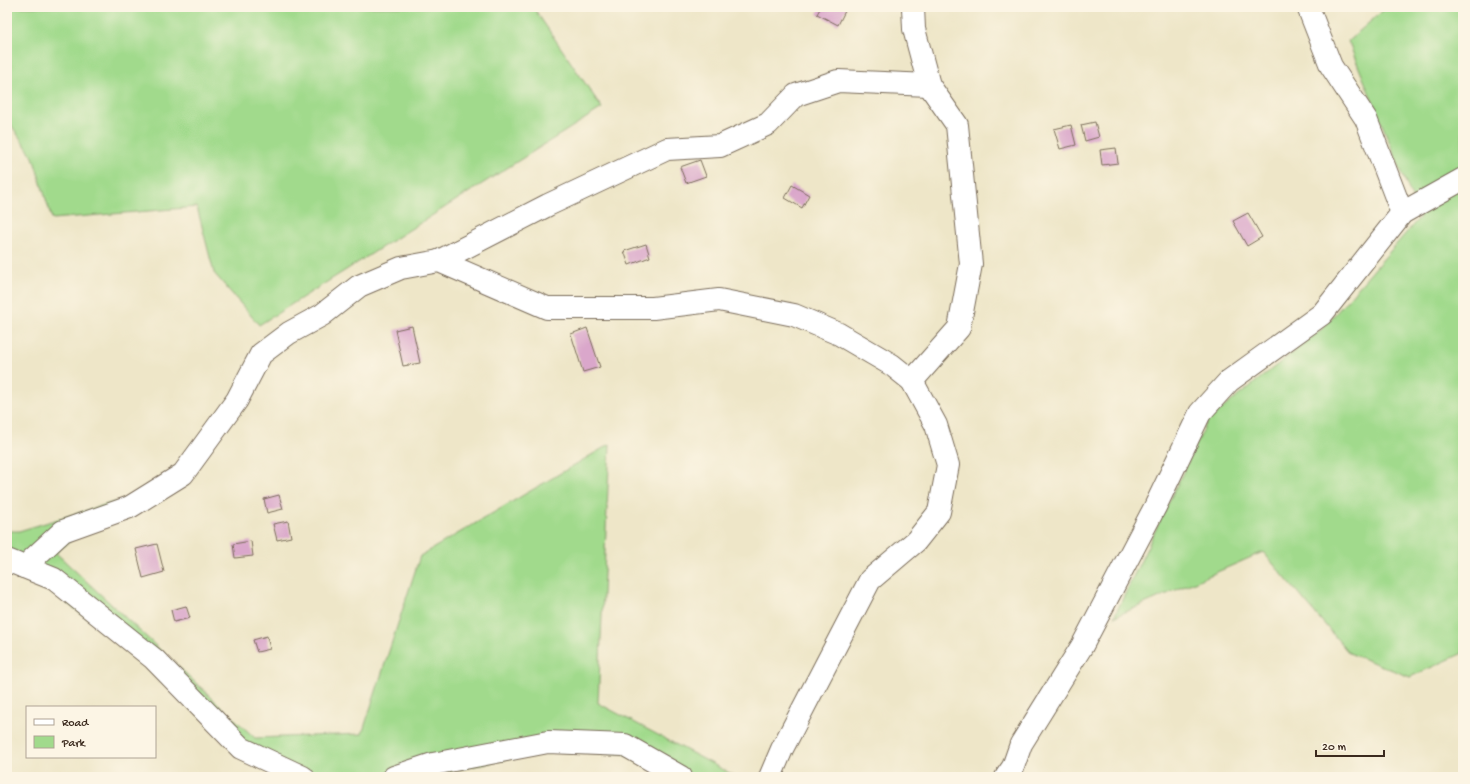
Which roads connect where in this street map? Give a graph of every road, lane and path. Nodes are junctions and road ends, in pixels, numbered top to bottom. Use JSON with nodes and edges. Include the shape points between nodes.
{"nodes":[{"id":1,"x":913,"y":7,"type":"edge"},
{"id":2,"x":1308,"y":7,"type":"edge"},
{"id":3,"x":929,"y":85,"type":"junction"},
{"id":4,"x":1463,"y":179,"type":"edge"},
{"id":5,"x":1402,"y":213,"type":"junction"},
{"id":6,"x":439,"y":261,"type":"junction"},
{"id":7,"x":912,"y":381,"type":"junction"},
{"id":8,"x":16,"y":563,"type":"edge"},
{"id":9,"x":303,"y":777,"type":"edge"},
{"id":10,"x":394,"y":777,"type":"edge"},
{"id":11,"x":681,"y":777,"type":"edge"},
{"id":12,"x":770,"y":777,"type":"edge"},
{"id":13,"x":1006,"y":777,"type":"edge"}],
"edges":[{"from":1,"to":3,"type":"street","via":[[914,29]]},
{"from":2,"to":5,"type":"street","via":[[1331,66],[1366,120]]},
{"from":3,"to":6,"type":"street","via":[[838,81],[796,95],[768,124],[720,146],[667,149],[548,205]]},
{"from":3,"to":7,"type":"street","via":[[957,125],[971,264],[959,328]]},
{"from":4,"to":5,"type":"street"},
{"from":5,"to":13,"type":"street","via":[[1322,314],[1229,381],[1200,413],[1155,507],[1082,646],[1021,744],[1013,767]]},
{"from":6,"to":7,"type":"street","via":[[547,308],[653,308],[719,300],[794,314],[839,334],[892,365]]},
{"from":6,"to":8,"type":"street","via":[[401,268],[359,286],[322,315],[289,333],[261,354],[237,400],[183,474],[130,507],[63,531]]},
{"from":7,"to":12,"type":"street","via":[[936,424],[948,465],[939,512],[916,541],[870,580]]},
{"from":8,"to":9,"type":"street","via":[[54,579],[154,659],[241,748]]},
{"from":10,"to":11,"type":"street","via":[[433,764],[548,742],[624,745]]}]}
